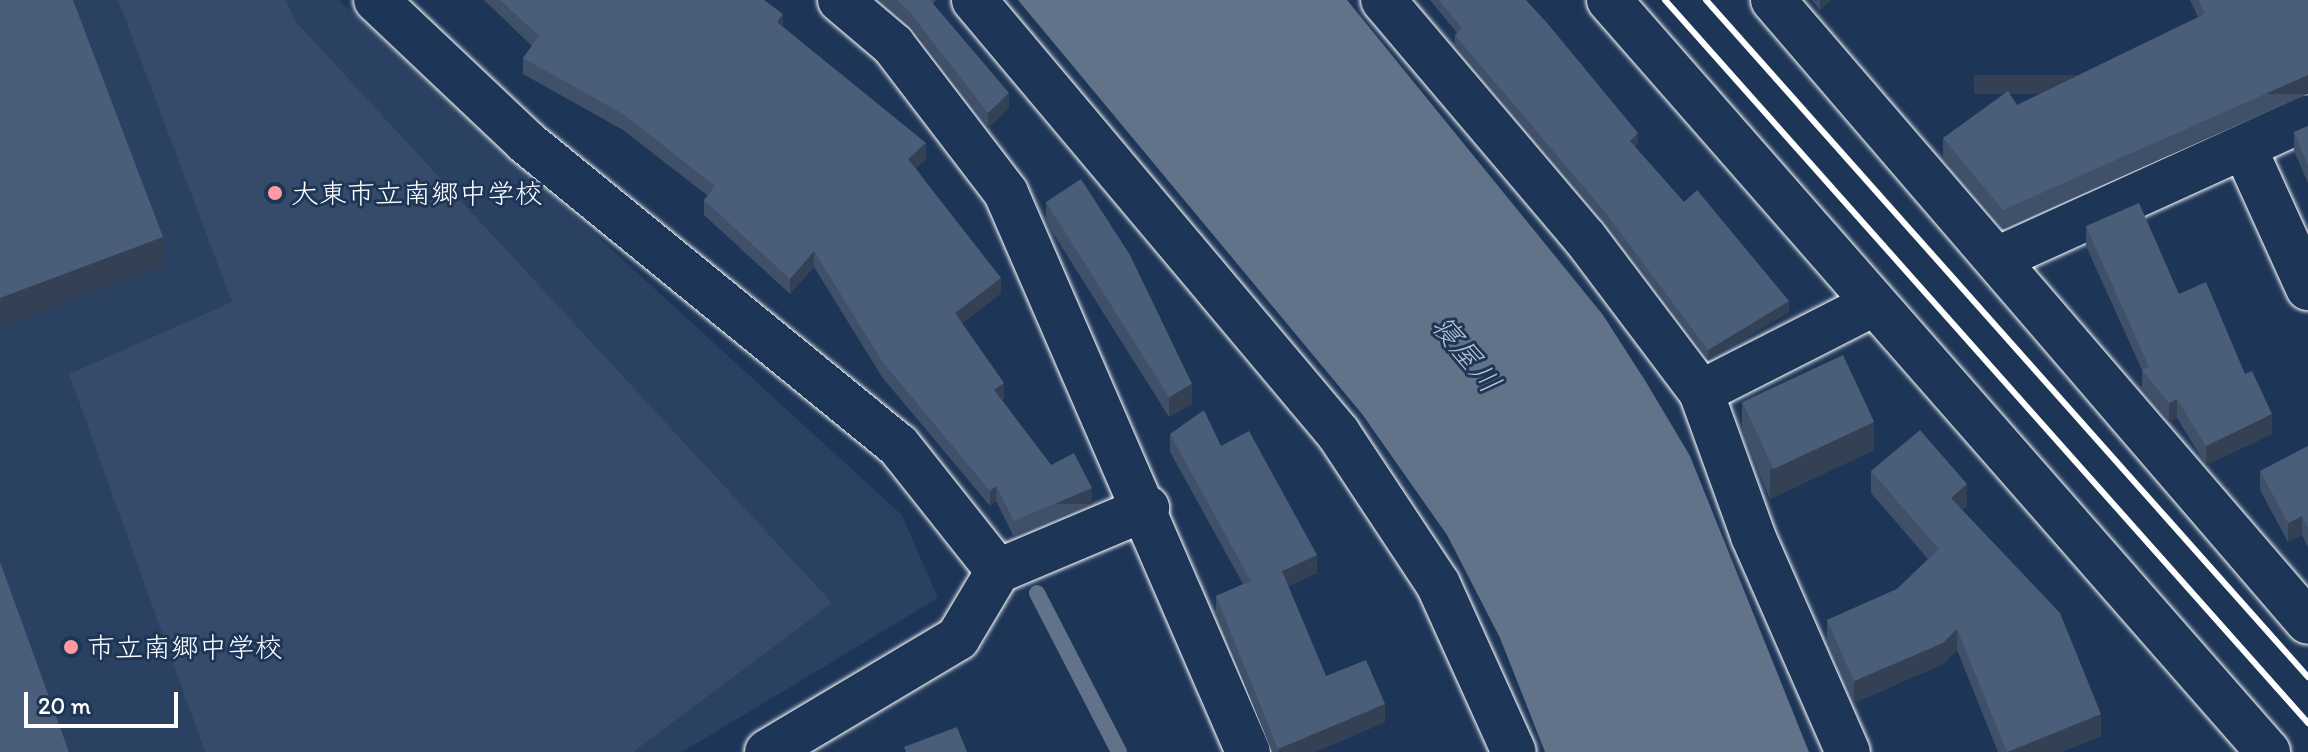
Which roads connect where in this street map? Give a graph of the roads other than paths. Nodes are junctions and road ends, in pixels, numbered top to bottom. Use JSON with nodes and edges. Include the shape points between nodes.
{"nodes":[{"id":1,"x":376,"y":0,"type":"edge"},
{"id":2,"x":840,"y":0,"type":"edge"},
{"id":3,"x":974,"y":0,"type":"edge"},
{"id":4,"x":1383,"y":0,"type":"edge"},
{"id":5,"x":1609,"y":0,"type":"edge"},
{"id":6,"x":1773,"y":0,"type":"edge"},
{"id":7,"x":2308,"y":117,"type":"edge"},
{"id":8,"x":2244,"y":147,"type":"junction"},
{"id":9,"x":1997,"y":259,"type":"junction"},
{"id":10,"x":2308,"y":288,"type":"edge"},
{"id":11,"x":1870,"y":306,"type":"junction"},
{"id":12,"x":1701,"y":392,"type":"junction"},
{"id":13,"x":1147,"y":508,"type":"junction"},
{"id":14,"x":998,"y":571,"type":"junction"},
{"id":15,"x":2308,"y":622,"type":"edge"},
{"id":16,"x":767,"y":752,"type":"edge"},
{"id":17,"x":1248,"y":752,"type":"edge"},
{"id":18,"x":1514,"y":752,"type":"edge"},
{"id":19,"x":1848,"y":752,"type":"edge"},
{"id":20,"x":2268,"y":752,"type":"edge"}],
"edges":[{"from":1,"to":14,"type":"street","via":[[526,142],[898,445]]},
{"from":2,"to":13,"type":"street","via":[[893,45],[1006,193]]},
{"from":3,"to":18,"type":"street","via":[[1338,433],[1438,584]]},
{"from":4,"to":12,"type":"street","via":[[1585,238]]},
{"from":5,"to":11,"type":"street"},
{"from":6,"to":9,"type":"street"},
{"from":7,"to":8,"type":"street"},
{"from":8,"to":9,"type":"street"},
{"from":8,"to":10,"type":"street"},
{"from":9,"to":15,"type":"street","via":[[2158,455]]},
{"from":11,"to":12,"type":"street"},
{"from":11,"to":20,"type":"street"},
{"from":12,"to":19,"type":"street","via":[[1753,536]]},
{"from":13,"to":14,"type":"street"},
{"from":13,"to":17,"type":"street"},
{"from":14,"to":16,"type":"street","via":[[958,638]]}]}
